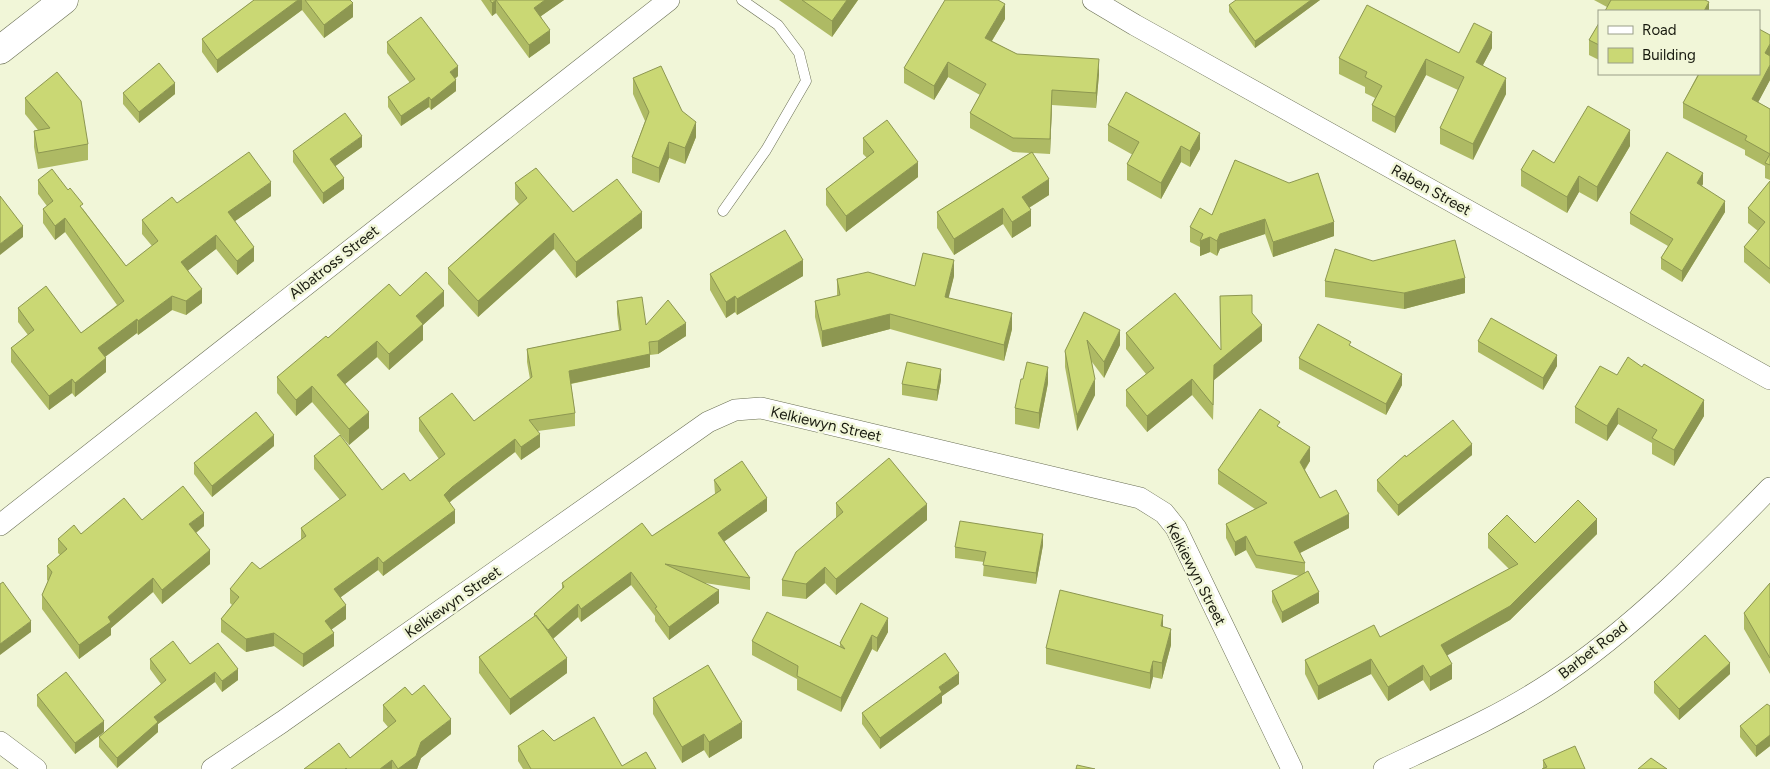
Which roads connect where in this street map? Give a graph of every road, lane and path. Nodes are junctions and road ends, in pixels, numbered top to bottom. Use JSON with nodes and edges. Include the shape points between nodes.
{"nodes":[{"id":1,"x":64,"y":0,"type":"edge"},
{"id":2,"x":669,"y":0,"type":"edge"},
{"id":3,"x":742,"y":0,"type":"edge"},
{"id":4,"x":1093,"y":0,"type":"edge"},
{"id":5,"x":0,"y":50,"type":"edge"},
{"id":6,"x":723,"y":211,"type":"dead end"},
{"id":7,"x":1770,"y":379,"type":"edge"},
{"id":8,"x":1770,"y":488,"type":"edge"},
{"id":9,"x":0,"y":524,"type":"edge"},
{"id":10,"x":0,"y":742,"type":"edge"},
{"id":11,"x":36,"y":769,"type":"edge"},
{"id":12,"x":212,"y":769,"type":"edge"},
{"id":13,"x":1292,"y":769,"type":"edge"},
{"id":14,"x":1384,"y":769,"type":"edge"}],
"edges":[{"from":1,"to":5,"type":"street"},
{"from":2,"to":9,"type":"street","name":"Albatross Street"},
{"from":3,"to":6,"type":"lane","via":[[778,25],[799,53],[806,81],[766,150]]},
{"from":4,"to":7,"type":"street","name":"Raben Street"},
{"from":8,"to":14,"type":"street","name":"Barbet Road","via":[[1697,562],[1609,640],[1552,682],[1485,721]]},
{"from":10,"to":11,"type":"street"},
{"from":12,"to":13,"type":"street","name":"Kelkiewyn Street","via":[[708,422],[734,410],[761,408],[1140,498],[1164,513],[1176,528]]}]}
